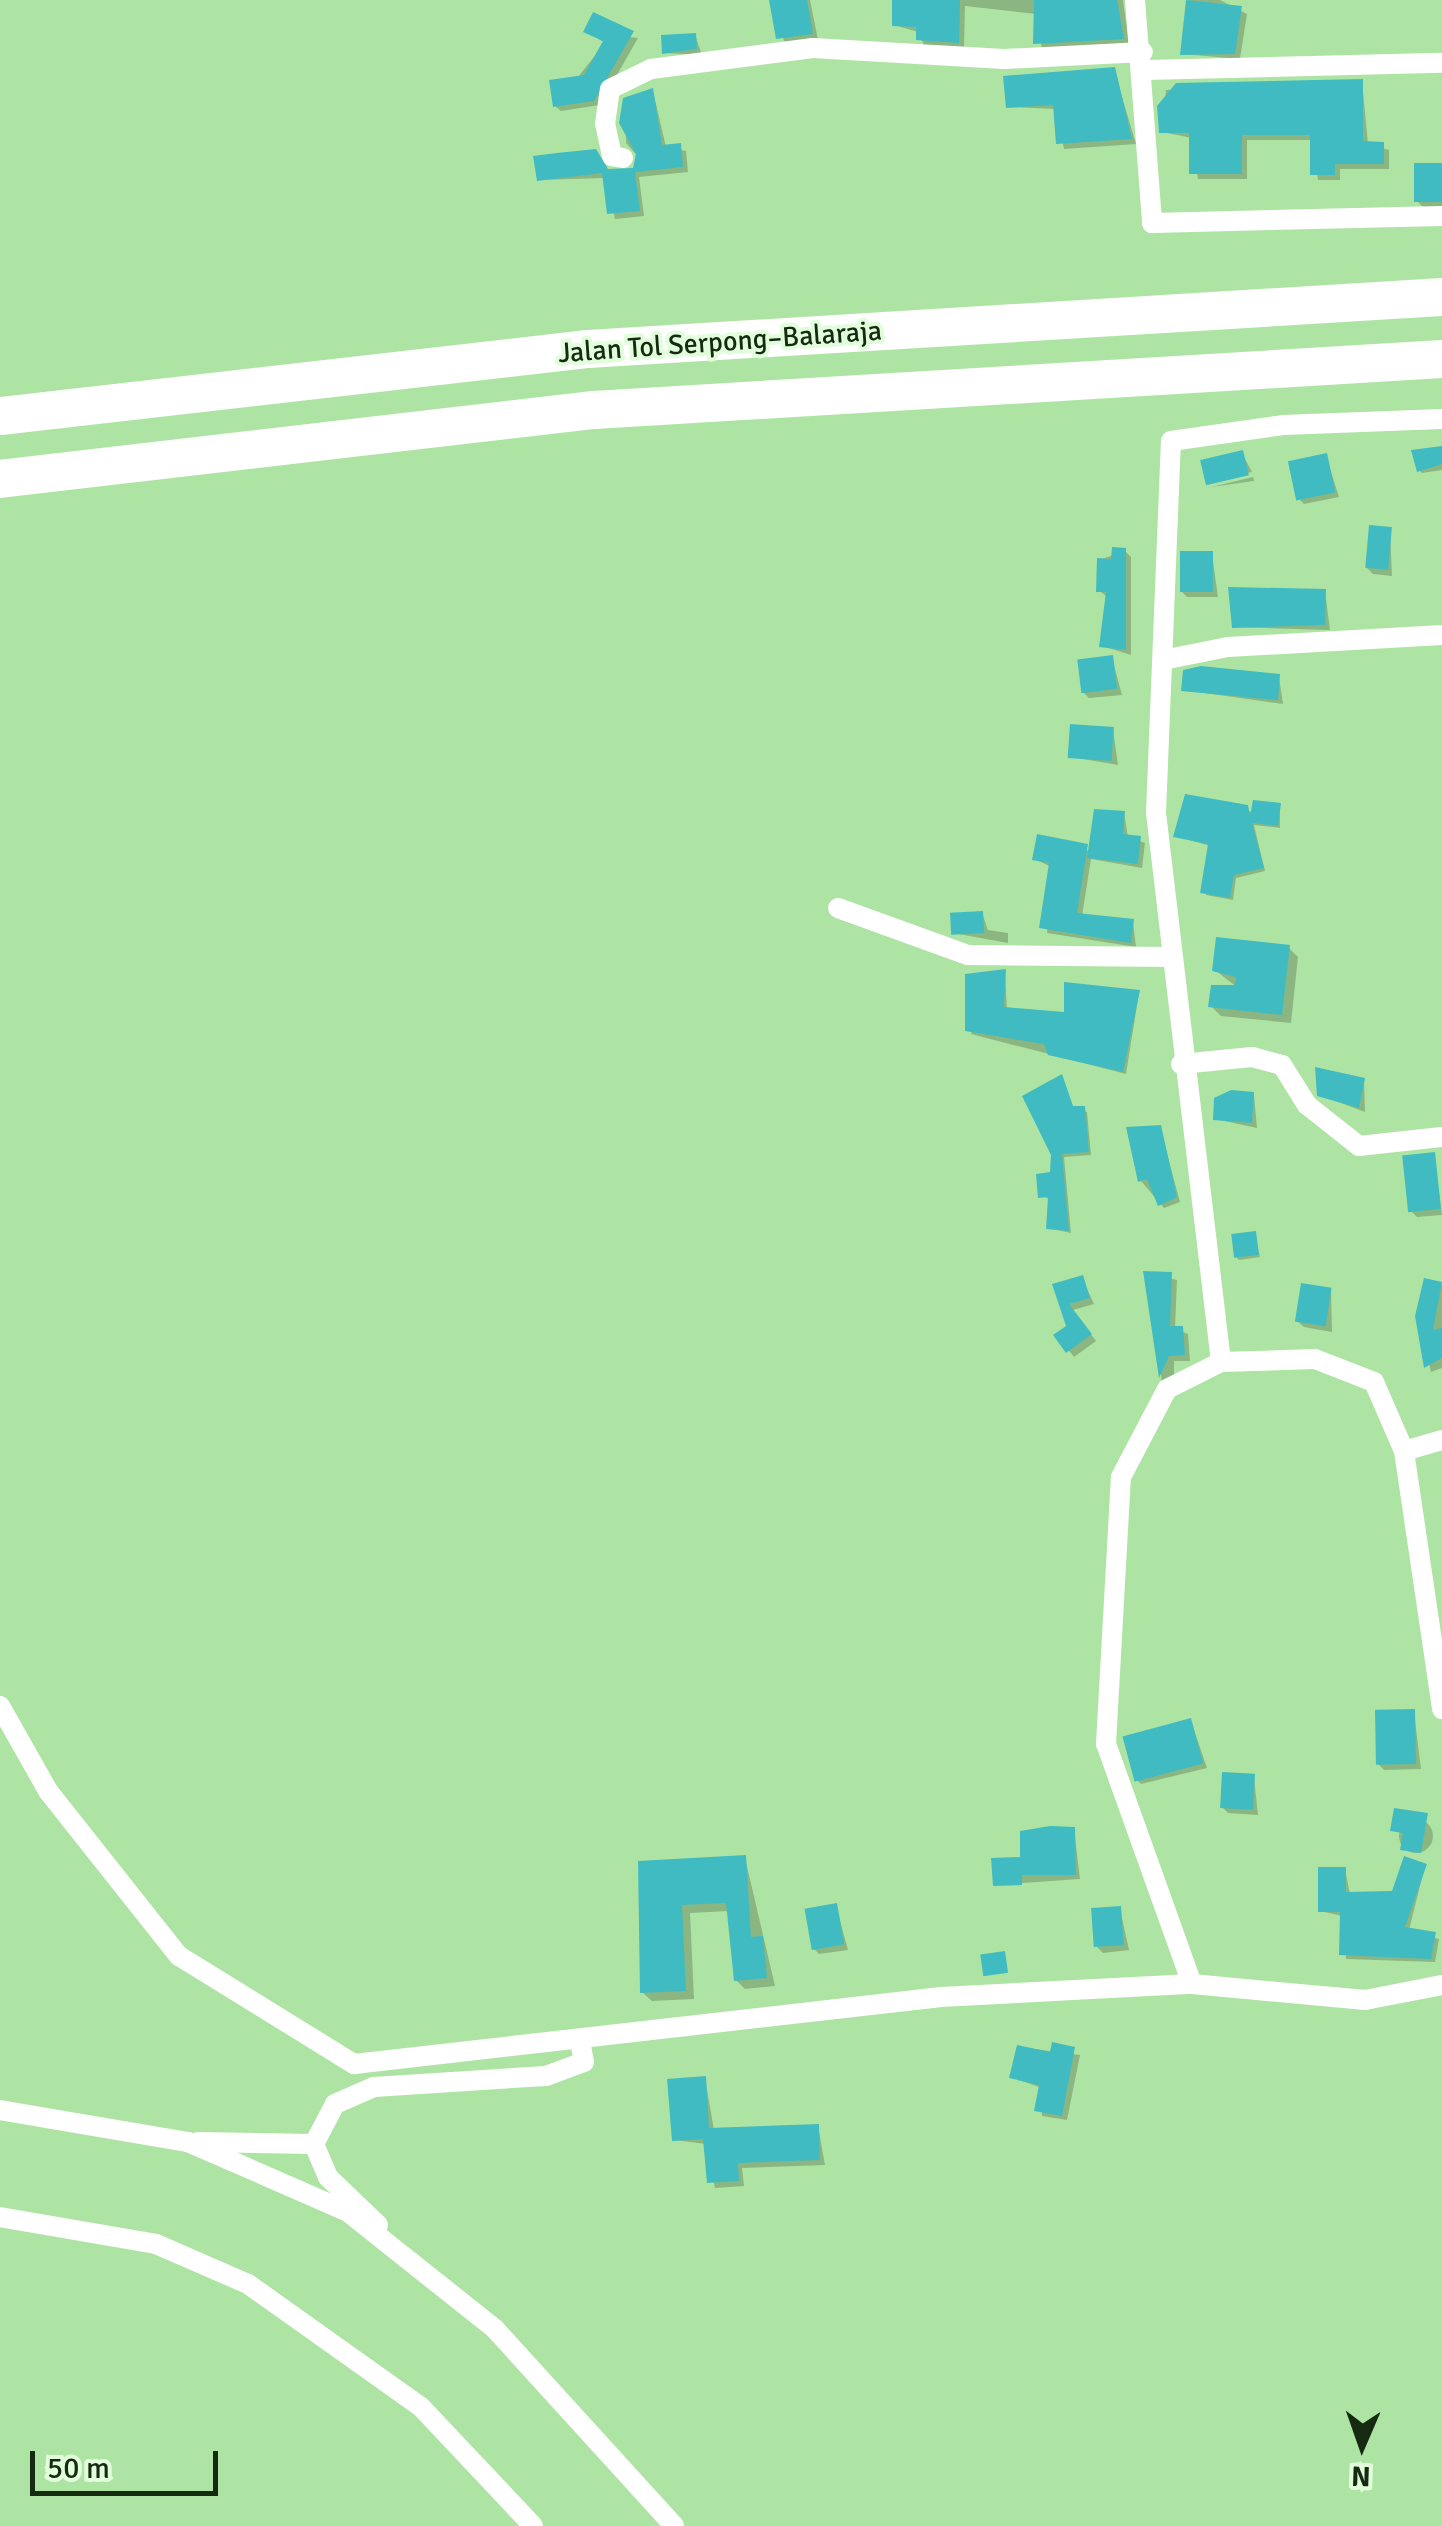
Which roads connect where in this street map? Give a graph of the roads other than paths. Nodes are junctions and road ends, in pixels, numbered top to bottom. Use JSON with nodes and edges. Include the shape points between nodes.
{"nodes":[{"id":1,"x":1135,"y":0,"type":"edge"},
{"id":2,"x":1144,"y":62,"type":"junction"},
{"id":3,"x":1442,"y":64,"type":"edge"},
{"id":4,"x":623,"y":158,"type":"dead end"},
{"id":5,"x":1442,"y":216,"type":"edge"},
{"id":6,"x":1442,"y":297,"type":"edge"},
{"id":7,"x":1442,"y":360,"type":"edge"},
{"id":8,"x":0,"y":416,"type":"edge"},
{"id":9,"x":1442,"y":419,"type":"edge"},
{"id":10,"x":0,"y":479,"type":"edge"},
{"id":11,"x":1442,"y":635,"type":"edge"},
{"id":12,"x":1164,"y":660,"type":"junction"},
{"id":13,"x":838,"y":908,"type":"dead end"},
{"id":14,"x":1170,"y":958,"type":"junction"},
{"id":15,"x":1181,"y":1064,"type":"junction"},
{"id":16,"x":1442,"y":1138,"type":"edge"},
{"id":17,"x":1220,"y":1362,"type":"junction"},
{"id":18,"x":1442,"y":1440,"type":"edge"},
{"id":19,"x":1404,"y":1451,"type":"junction"},
{"id":20,"x":0,"y":1706,"type":"edge"},
{"id":21,"x":1442,"y":1709,"type":"edge"},
{"id":22,"x":1192,"y":1984,"type":"junction"},
{"id":23,"x":1442,"y":1985,"type":"edge"},
{"id":24,"x":580,"y":2041,"type":"junction"},
{"id":25,"x":0,"y":2110,"type":"edge"},
{"id":26,"x":188,"y":2142,"type":"junction"},
{"id":27,"x":314,"y":2144,"type":"junction"},
{"id":28,"x":0,"y":2217,"type":"edge"},
{"id":29,"x":402,"y":2254,"type":"junction"},
{"id":30,"x":533,"y":2526,"type":"edge"},
{"id":31,"x":674,"y":2526,"type":"edge"}],
"edges":[{"from":1,"to":2,"type":"street"},
{"from":2,"to":3,"type":"street"},
{"from":2,"to":4,"type":"street","via":[[813,48],[652,70],[610,89],[605,124],[612,156]]},
{"from":2,"to":5,"type":"street","via":[[1152,223]]},
{"from":6,"to":8,"type":"highway","name":"Jalan Tol Serpong–Balaraja","via":[[588,348]]},
{"from":7,"to":10,"type":"highway","via":[[594,410]]},
{"from":9,"to":12,"type":"street","via":[[1283,424],[1171,441]]},
{"from":11,"to":12,"type":"street","via":[[1247,645]]},
{"from":12,"to":14,"type":"street","via":[[1156,813]]},
{"from":13,"to":14,"type":"street","via":[[968,954]]},
{"from":14,"to":15,"type":"street"},
{"from":15,"to":16,"type":"street","via":[[1252,1057],[1282,1065],[1306,1104],[1359,1146]]},
{"from":15,"to":17,"type":"street"},
{"from":17,"to":19,"type":"street","via":[[1346,1365],[1389,1401]]},
{"from":17,"to":22,"type":"street","via":[[1167,1390],[1121,1477],[1106,1744]]},
{"from":18,"to":19,"type":"street"},
{"from":19,"to":21,"type":"street"},
{"from":20,"to":24,"type":"street","via":[[48,1791],[179,1956],[333,2056],[370,2065]]},
{"from":22,"to":23,"type":"street","via":[[1365,2000]]},
{"from":22,"to":24,"type":"street","via":[[942,1997]]},
{"from":24,"to":27,"type":"street","via":[[584,2062],[546,2076],[354,2091],[335,2104]]},
{"from":25,"to":26,"type":"street"},
{"from":26,"to":27,"type":"street"},
{"from":26,"to":29,"type":"street","via":[[348,2212]]},
{"from":27,"to":29,"type":"street","via":[[328,2177]]},
{"from":28,"to":30,"type":"street","via":[[156,2244],[248,2284],[421,2407]]},
{"from":29,"to":31,"type":"street","via":[[495,2330]]}]}
